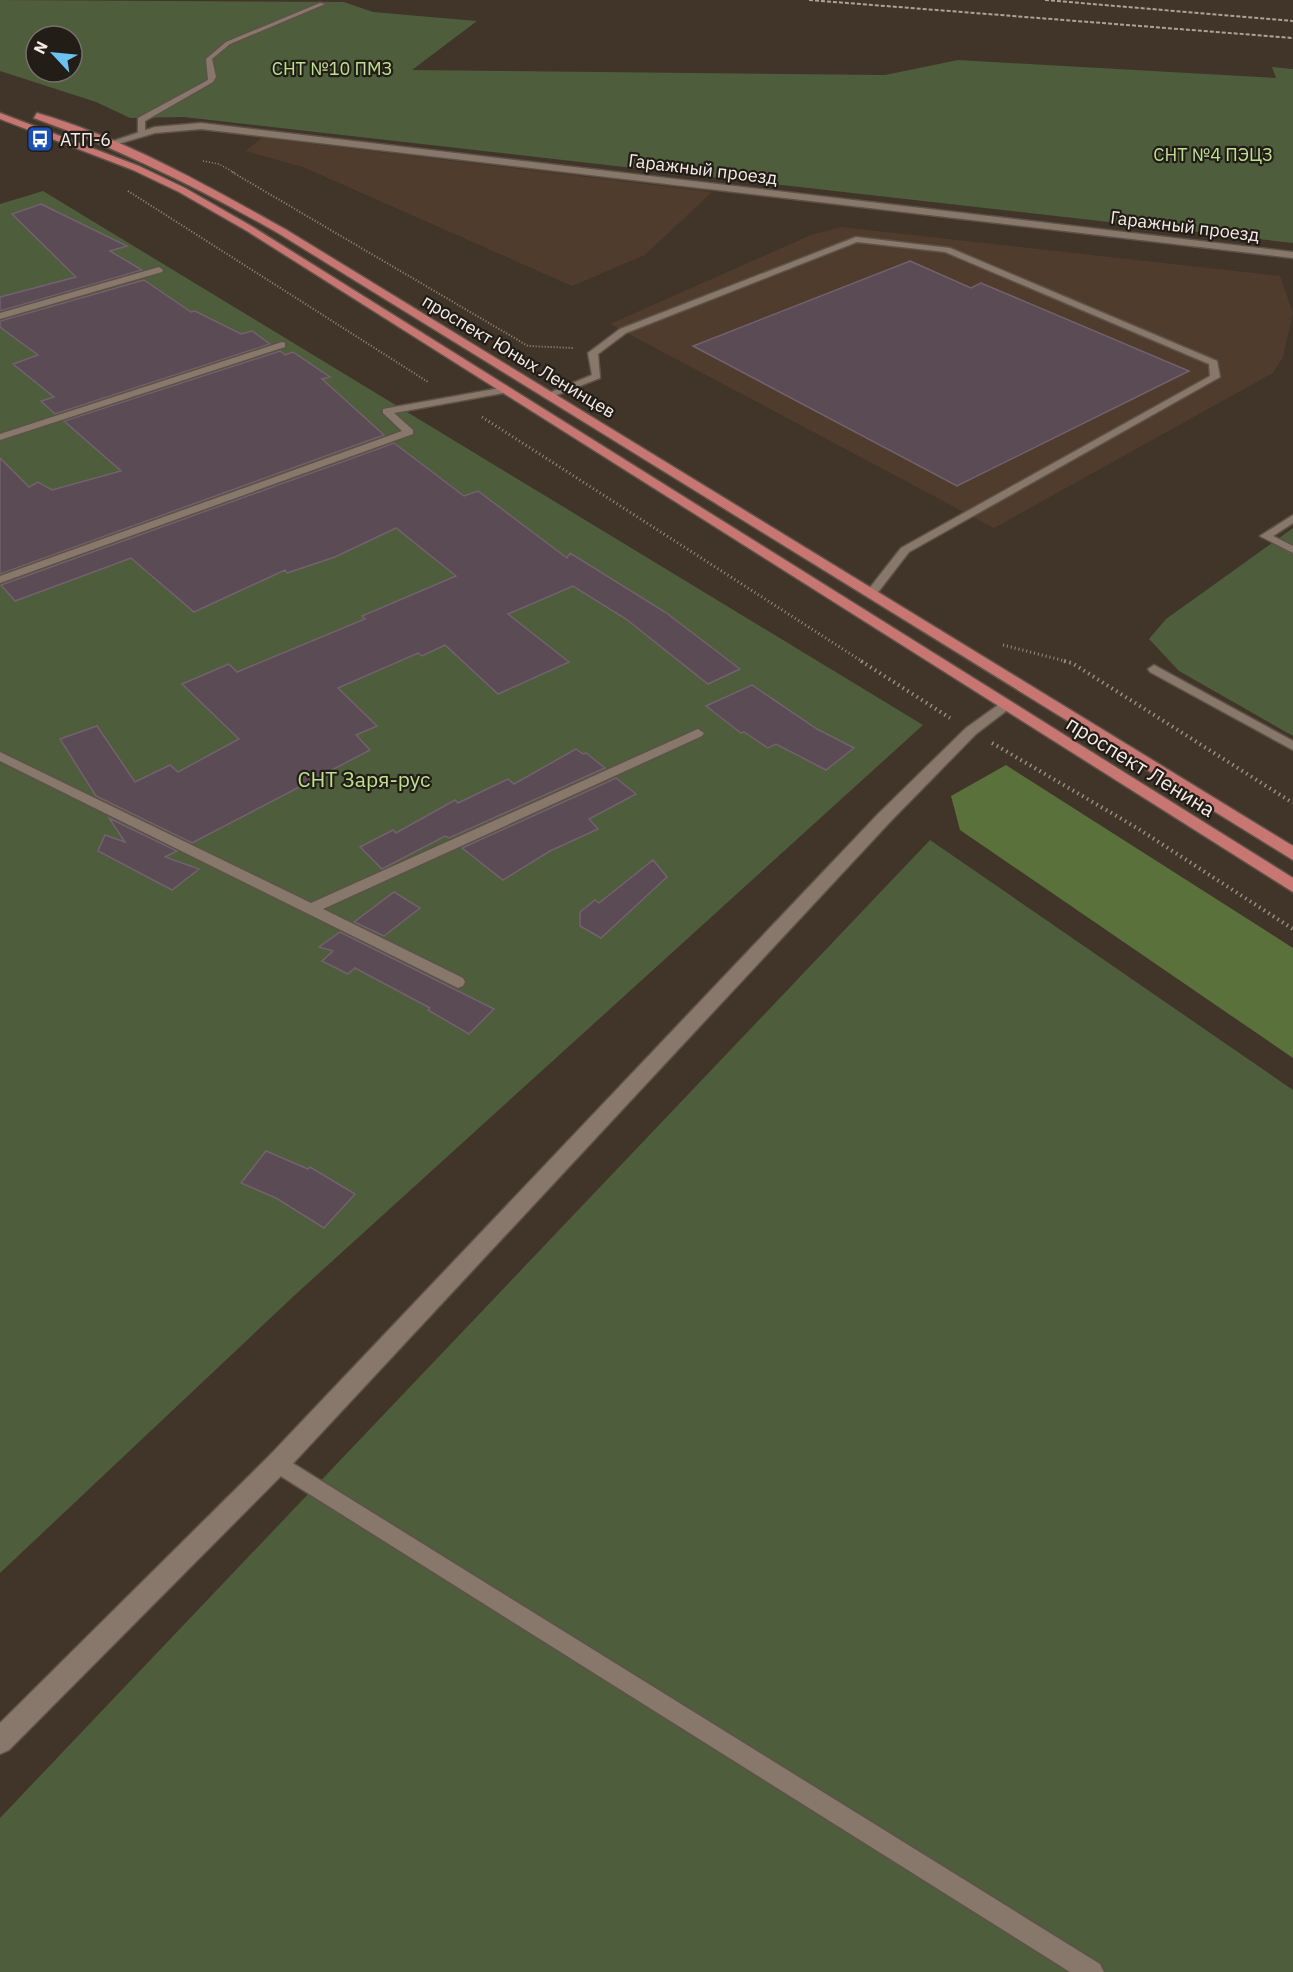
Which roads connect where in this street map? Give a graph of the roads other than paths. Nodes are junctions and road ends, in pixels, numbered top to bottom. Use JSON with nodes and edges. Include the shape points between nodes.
{"nodes":[{"id":1,"x":322,"y":4,"type":"dead end"},
{"id":2,"x":31,"y":114,"type":"dead end"},
{"id":3,"x":0,"y":116,"type":"edge"},
{"id":4,"x":141,"y":131,"type":"junction"},
{"id":5,"x":111,"y":143,"type":"junction"},
{"id":6,"x":1293,"y":255,"type":"edge"},
{"id":7,"x":159,"y":270,"type":"dead end"},
{"id":8,"x":0,"y":316,"type":"edge"},
{"id":9,"x":282,"y":345,"type":"dead end"},
{"id":10,"x":506,"y":390,"type":"junction"},
{"id":11,"x":549,"y":394,"type":"junction"},
{"id":12,"x":0,"y":437,"type":"edge"},
{"id":13,"x":1293,"y":518,"type":"edge"},
{"id":14,"x":1293,"y":550,"type":"edge"},
{"id":15,"x":0,"y":580,"type":"edge"},
{"id":16,"x":871,"y":594,"type":"junction"},
{"id":17,"x":1154,"y":669,"type":"dead end"},
{"id":18,"x":1001,"y":674,"type":"joint"},
{"id":19,"x":967,"y":681,"type":"joint"},
{"id":20,"x":1005,"y":705,"type":"junction"},
{"id":21,"x":698,"y":733,"type":"dead end"},
{"id":22,"x":1293,"y":746,"type":"edge"},
{"id":23,"x":0,"y":756,"type":"edge"},
{"id":24,"x":1293,"y":855,"type":"edge"},
{"id":25,"x":1293,"y":886,"type":"edge"},
{"id":26,"x":311,"y":909,"type":"junction"},
{"id":27,"x":458,"y":982,"type":"dead end"},
{"id":28,"x":278,"y":1463,"type":"junction"},
{"id":29,"x":0,"y":1741,"type":"edge"},
{"id":30,"x":1092,"y":1972,"type":"edge"}],
"edges":[{"from":1,"to":4,"type":"lane","via":[[228,43],[209,59],[211,81],[141,120]]},
{"from":2,"to":5,"type":"main road","name":"проспект Юных Ленинцев"},
{"from":3,"to":10,"type":"main road","name":"проспект Юных Ленинцев","via":[[55,135],[183,190]]},
{"from":4,"to":5,"type":"street","name":"Гаражный проезд"},
{"from":4,"to":6,"type":"street","name":"Гаражный проезд","via":[[201,126]]},
{"from":5,"to":11,"type":"main road","name":"проспект Юных Ленинцев","via":[[222,196]]},
{"from":7,"to":8,"type":"lane"},
{"from":9,"to":12,"type":"lane"},
{"from":10,"to":15,"type":"lane","via":[[386,411],[409,432]]},
{"from":10,"to":19,"type":"main road","name":"проспект Юных Ленинцев"},
{"from":11,"to":16,"type":"main road","name":"проспект Юных Ленинцев"},
{"from":11,"to":16,"type":"lane","via":[[597,376],[593,353],[623,331],[856,239],[947,250],[1214,363],[1215,377],[905,550]]},
{"from":13,"to":14,"type":"lane","via":[[1265,536]]},
{"from":16,"to":18,"type":"main road","name":"проспект Юных Ленинцев"},
{"from":17,"to":22,"type":"lane"},
{"from":18,"to":24,"type":"main road","name":"проспект Ленина"},
{"from":19,"to":20,"type":"main road","name":"проспект Ленина"},
{"from":20,"to":25,"type":"main road","name":"проспект Ленина"},
{"from":20,"to":28,"type":"street","via":[[971,731],[884,818]]},
{"from":21,"to":26,"type":"lane"},
{"from":23,"to":26,"type":"lane"},
{"from":26,"to":27,"type":"lane"},
{"from":28,"to":29,"type":"street"},
{"from":28,"to":30,"type":"lane"}]}
